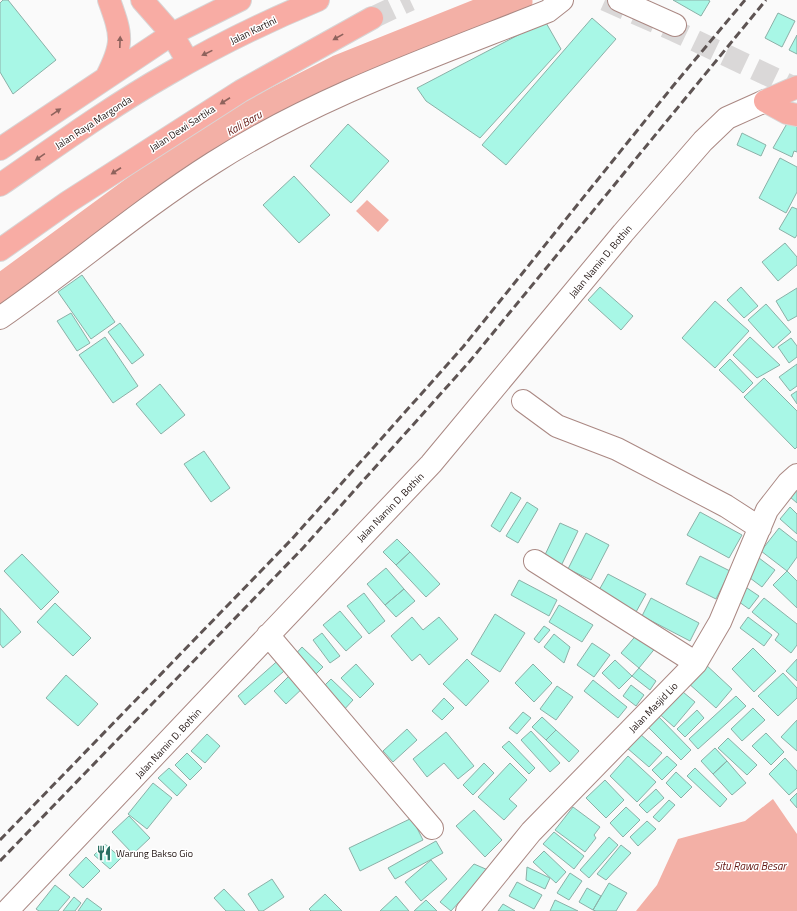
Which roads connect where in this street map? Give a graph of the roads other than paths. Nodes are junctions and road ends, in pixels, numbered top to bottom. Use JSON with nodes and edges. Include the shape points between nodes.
{"nodes":[{"id":1,"x":109,"y":0,"type":"edge"},
{"id":2,"x":142,"y":0,"type":"edge"},
{"id":3,"x":240,"y":0,"type":"edge"},
{"id":4,"x":318,"y":0,"type":"edge"},
{"id":5,"x":562,"y":0,"type":"edge"},
{"id":6,"x":619,"y":0,"type":"edge"},
{"id":7,"x":372,"y":18,"type":"tunnel mouth"},
{"id":8,"x":675,"y":24,"type":"dead end"},
{"id":9,"x":172,"y":34,"type":"junction"},
{"id":10,"x":188,"y":62,"type":"junction"},
{"id":11,"x":106,"y":78,"type":"junction"},
{"id":12,"x":797,"y":87,"type":"edge"},
{"id":13,"x":764,"y":101,"type":"junction"},
{"id":14,"x":797,"y":115,"type":"edge"},
{"id":15,"x":0,"y":149,"type":"edge"},
{"id":16,"x":0,"y":185,"type":"edge"},
{"id":17,"x":0,"y":250,"type":"edge"},
{"id":18,"x":0,"y":318,"type":"edge"},
{"id":19,"x":523,"y":401,"type":"dead end"},
{"id":20,"x":797,"y":475,"type":"edge"},
{"id":21,"x":760,"y":528,"type":"junction"},
{"id":22,"x":535,"y":561,"type":"dead end"},
{"id":23,"x":268,"y":635,"type":"junction"},
{"id":24,"x":696,"y":664,"type":"junction"},
{"id":25,"x":432,"y":828,"type":"dead end"},
{"id":26,"x":19,"y":908,"type":"edge"},
{"id":27,"x":467,"y":911,"type":"edge"}],
"edges":[{"from":11,"to":1,"type":"main road","one_way":true,"via":[[120,49],[118,24]]},
{"from":2,"to":9,"type":"main road"},
{"from":3,"to":9,"type":"main road"},
{"from":4,"to":10,"type":"main road","name":"Jalan Kartini","one_way":true},
{"from":5,"to":18,"type":"street","via":[[548,11],[364,85],[286,122],[220,159]]},
{"from":6,"to":8,"type":"street"},
{"from":7,"to":17,"type":"main road","name":"Jalan Dewi Sartika","one_way":true,"via":[[241,90],[68,202]]},
{"from":9,"to":10,"type":"main road"},
{"from":9,"to":11,"type":"main road"},
{"from":10,"to":16,"type":"main road","name":"Jalan Raya Margonda","one_way":true,"via":[[80,129]]},
{"from":15,"to":11,"type":"main road","one_way":true},
{"from":12,"to":13,"type":"main road"},
{"from":13,"to":14,"type":"main road","via":[[787,113]]},
{"from":13,"to":23,"type":"street","name":"Jalan Namin D. Bothin","via":[[727,118],[704,140],[623,233],[431,464]]},
{"from":19,"to":21,"type":"street","via":[[557,426],[617,449],[726,506]]},
{"from":20,"to":21,"type":"street","name":"Jalan Masjid Lio","via":[[767,510]]},
{"from":21,"to":24,"type":"street","name":"Jalan Masjid Lio","via":[[720,622]]},
{"from":22,"to":24,"type":"street"},
{"from":23,"to":25,"type":"street"},
{"from":23,"to":26,"type":"street","name":"Jalan Namin D. Bothin"},
{"from":24,"to":27,"type":"street","name":"Jalan Masjid Lio","via":[[531,832]]}]}
